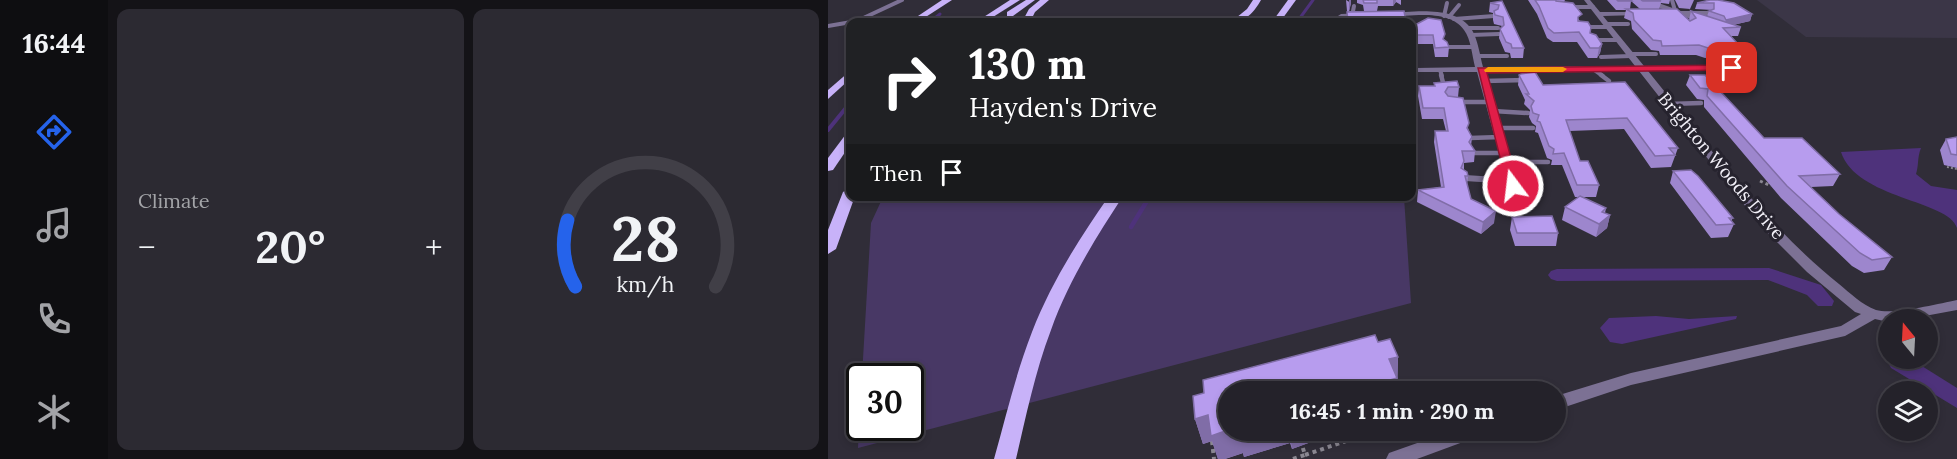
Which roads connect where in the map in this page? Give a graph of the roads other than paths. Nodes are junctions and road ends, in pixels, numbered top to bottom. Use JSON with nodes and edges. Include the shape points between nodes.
{"nodes":[{"id":1,"x":902,"y":0,"type":"edge"},
{"id":2,"x":948,"y":0,"type":"edge"},
{"id":3,"x":1016,"y":0,"type":"edge"},
{"id":4,"x":1031,"y":0,"type":"edge"},
{"id":5,"x":1044,"y":0,"type":"edge"},
{"id":6,"x":1257,"y":0,"type":"edge"},
{"id":7,"x":1292,"y":0,"type":"edge"},
{"id":8,"x":1587,"y":0,"type":"edge"},
{"id":9,"x":1672,"y":0,"type":"edge"},
{"id":10,"x":1448,"y":3,"type":"dead end"},
{"id":11,"x":1664,"y":4,"type":"dead end"},
{"id":12,"x":1459,"y":5,"type":"dead end"},
{"id":13,"x":1354,"y":6,"type":"dead end"},
{"id":14,"x":1396,"y":6,"type":"dead end"},
{"id":15,"x":1558,"y":7,"type":"edge"},
{"id":16,"x":1658,"y":9,"type":"joint"},
{"id":17,"x":1666,"y":9,"type":"junction"},
{"id":18,"x":1595,"y":10,"type":"junction"},
{"id":19,"x":1647,"y":13,"type":"edge"},
{"id":20,"x":1676,"y":13,"type":"junction"},
{"id":21,"x":1709,"y":13,"type":"edge"},
{"id":22,"x":1341,"y":15,"type":"dead end"},
{"id":23,"x":1355,"y":15,"type":"edge"},
{"id":24,"x":1371,"y":15,"type":"edge"},
{"id":25,"x":1382,"y":15,"type":"edge"},
{"id":26,"x":1397,"y":15,"type":"junction"},
{"id":27,"x":1494,"y":16,"type":"edge"},
{"id":28,"x":1449,"y":17,"type":"junction"},
{"id":29,"x":863,"y":18,"type":"edge"},
{"id":30,"x":919,"y":18,"type":"edge"},
{"id":31,"x":987,"y":18,"type":"edge"},
{"id":32,"x":1004,"y":18,"type":"edge"},
{"id":33,"x":1028,"y":18,"type":"edge"},
{"id":34,"x":1240,"y":18,"type":"edge"},
{"id":35,"x":1279,"y":18,"type":"edge"},
{"id":36,"x":1712,"y":19,"type":"edge"},
{"id":37,"x":1682,"y":20,"type":"edge"},
{"id":38,"x":1704,"y":21,"type":"edge"},
{"id":39,"x":846,"y":23,"type":"edge"},
{"id":40,"x":1628,"y":24,"type":"dead end"},
{"id":41,"x":828,"y":26,"type":"edge"},
{"id":42,"x":1607,"y":26,"type":"junction"},
{"id":43,"x":1580,"y":27,"type":"edge"},
{"id":44,"x":1498,"y":28,"type":"edge"},
{"id":45,"x":1469,"y":32,"type":"junction"},
{"id":46,"x":1499,"y":34,"type":"edge"},
{"id":47,"x":1591,"y":40,"type":"edge"},
{"id":48,"x":1618,"y":40,"type":"junction"},
{"id":49,"x":1446,"y":47,"type":"edge"},
{"id":50,"x":1474,"y":47,"type":"junction"},
{"id":51,"x":1656,"y":54,"type":"dead end"},
{"id":52,"x":1630,"y":55,"type":"junction"},
{"id":53,"x":1477,"y":56,"type":"junction"},
{"id":54,"x":1507,"y":56,"type":"dead end"},
{"id":55,"x":1601,"y":57,"type":"dead end"},
{"id":56,"x":1732,"y":68,"type":"dead end"},
{"id":57,"x":1593,"y":69,"type":"junction"},
{"id":58,"x":1641,"y":69,"type":"junction"},
{"id":59,"x":1416,"y":70,"type":"dead end"},
{"id":60,"x":1440,"y":70,"type":"junction"},
{"id":61,"x":1481,"y":70,"type":"junction"},
{"id":62,"x":846,"y":78,"type":"edge"},
{"id":63,"x":1530,"y":79,"type":"edge"},
{"id":64,"x":1484,"y":81,"type":"junction"},
{"id":65,"x":1609,"y":81,"type":"edge"},
{"id":66,"x":1444,"y":86,"type":"edge"},
{"id":67,"x":828,"y":96,"type":"edge"},
{"id":68,"x":1449,"y":102,"type":"edge"},
{"id":69,"x":1701,"y":103,"type":"dead end"},
{"id":70,"x":1669,"y":104,"type":"junction"},
{"id":71,"x":1491,"y":106,"type":"junction"},
{"id":72,"x":1528,"y":113,"type":"dead end"},
{"id":73,"x":1533,"y":128,"type":"dead end"},
{"id":74,"x":1498,"y":133,"type":"junction"},
{"id":75,"x":1470,"y":138,"type":"edge"},
{"id":76,"x":846,"y":142,"type":"edge"},
{"id":77,"x":1472,"y":153,"type":"edge"},
{"id":78,"x":1505,"y":157,"type":"junction"},
{"id":79,"x":1548,"y":162,"type":"dead end"},
{"id":80,"x":828,"y":167,"type":"edge"},
{"id":81,"x":1465,"y":178,"type":"edge"},
{"id":82,"x":1512,"y":184,"type":"joint"},
{"id":83,"x":847,"y":201,"type":"edge"},
{"id":84,"x":1113,"y":201,"type":"edge"},
{"id":85,"x":828,"y":249,"type":"edge"},
{"id":86,"x":1957,"y":305,"type":"edge"},
{"id":87,"x":1873,"y":314,"type":"junction"},
{"id":88,"x":1566,"y":400,"type":"edge"},
{"id":89,"x":1445,"y":441,"type":"edge"},
{"id":90,"x":1005,"y":459,"type":"edge"},
{"id":91,"x":1395,"y":459,"type":"edge"}],
"edges":[{"from":1,"to":29,"type":"lane"},
{"from":2,"to":30,"type":"main road"},
{"from":3,"to":31,"type":"main road"},
{"from":4,"to":32,"type":"main road"},
{"from":5,"to":33,"type":"main road"},
{"from":6,"to":34,"type":"main road"},
{"from":7,"to":35,"type":"main road"},
{"from":8,"to":18,"type":"street","name":"Brighton Woods Drive"},
{"from":9,"to":20,"type":"lane"},
{"from":10,"to":28,"type":"lane"},
{"from":11,"to":17,"type":"lane"},
{"from":12,"to":28,"type":"lane"},
{"from":13,"to":23,"type":"lane"},
{"from":14,"to":26,"type":"lane"},
{"from":15,"to":18,"type":"lane"},
{"from":16,"to":17,"type":"lane"},
{"from":16,"to":20,"type":"street"},
{"from":17,"to":20,"type":"lane"},
{"from":18,"to":19,"type":"street"},
{"from":18,"to":42,"type":"street","name":"Brighton Woods Drive"},
{"from":20,"to":21,"type":"lane"},
{"from":20,"to":36,"type":"lane"},
{"from":20,"to":37,"type":"lane"},
{"from":20,"to":38,"type":"lane"},
{"from":22,"to":23,"type":"street"},
{"from":23,"to":24,"type":"street"},
{"from":25,"to":26,"type":"street"},
{"from":26,"to":28,"type":"street"},
{"from":27,"to":28,"type":"lane"},
{"from":28,"to":45,"type":"street"},
{"from":39,"to":41,"type":"lane"},
{"from":40,"to":42,"type":"lane"},
{"from":42,"to":43,"type":"lane"},
{"from":42,"to":48,"type":"street","name":"Brighton Woods Drive"},
{"from":44,"to":45,"type":"lane"},
{"from":45,"to":46,"type":"lane"},
{"from":45,"to":50,"type":"street"},
{"from":47,"to":48,"type":"lane"},
{"from":48,"to":52,"type":"street","name":"Brighton Woods Drive"},
{"from":49,"to":50,"type":"lane"},
{"from":50,"to":53,"type":"street"},
{"from":51,"to":52,"type":"lane"},
{"from":52,"to":55,"type":"lane"},
{"from":52,"to":58,"type":"street","name":"Brighton Woods Drive"},
{"from":53,"to":54,"type":"lane"},
{"from":53,"to":61,"type":"street"},
{"from":56,"to":58,"type":"street"},
{"from":57,"to":58,"type":"street"},
{"from":57,"to":61,"type":"street"},
{"from":57,"to":65,"type":"lane"},
{"from":58,"to":70,"type":"street","name":"Brighton Woods Drive"},
{"from":59,"to":60,"type":"street"},
{"from":60,"to":61,"type":"street"},
{"from":60,"to":66,"type":"lane"},
{"from":61,"to":64,"type":"street"},
{"from":62,"to":67,"type":"main road"},
{"from":63,"to":64,"type":"lane"},
{"from":64,"to":71,"type":"street"},
{"from":68,"to":71,"type":"lane"},
{"from":69,"to":70,"type":"lane"},
{"from":70,"to":87,"type":"street","name":"Brighton Woods Drive","via":[[1773,231],[1818,274]]},
{"from":71,"to":72,"type":"lane"},
{"from":71,"to":74,"type":"street"},
{"from":73,"to":74,"type":"lane"},
{"from":74,"to":75,"type":"lane"},
{"from":74,"to":78,"type":"street"},
{"from":76,"to":80,"type":"main road"},
{"from":77,"to":78,"type":"lane"},
{"from":78,"to":79,"type":"lane"},
{"from":78,"to":82,"type":"street"},
{"from":81,"to":82,"type":"lane","via":[[1490,177]]},
{"from":83,"to":85,"type":"main road"},
{"from":84,"to":90,"type":"main road","via":[[1072,265],[1048,314]]},
{"from":86,"to":87,"type":"street","via":[[1888,317]]},
{"from":87,"to":88,"type":"street","via":[[1845,331],[1631,379]]},
{"from":89,"to":91,"type":"street"}]}
